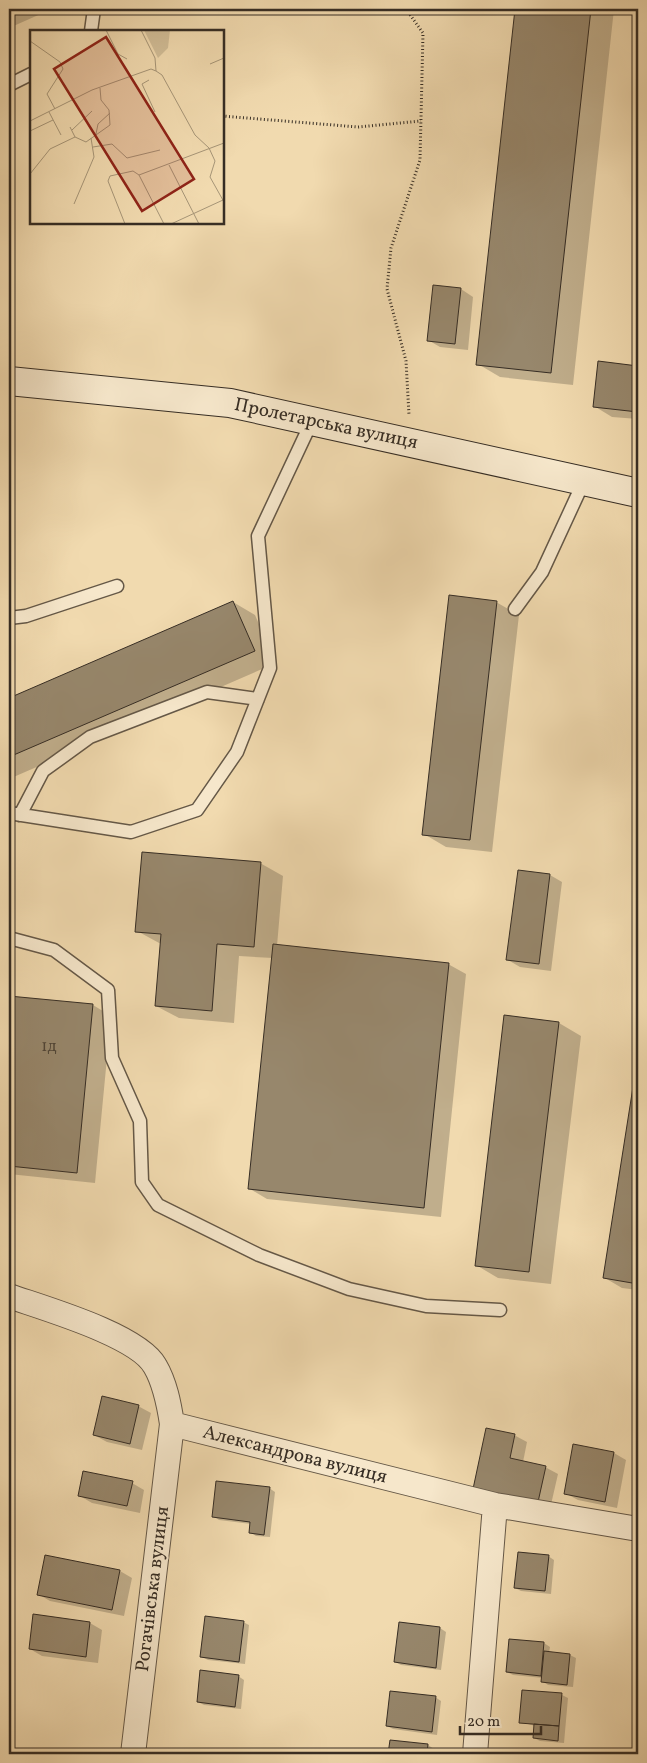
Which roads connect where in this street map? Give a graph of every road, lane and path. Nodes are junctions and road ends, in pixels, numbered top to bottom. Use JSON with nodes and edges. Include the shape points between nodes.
{"nodes":[{"id":1,"x":94,"y":9,"type":"edge"},
{"id":2,"x":406,"y":9,"type":"edge"},
{"id":3,"x":91,"y":30,"type":"edge"},
{"id":4,"x":30,"y":74,"type":"edge"},
{"id":5,"x":9,"y":85,"type":"edge"},
{"id":6,"x":224,"y":116,"type":"edge"},
{"id":7,"x":421,"y":121,"type":"junction"},
{"id":8,"x":9,"y":381,"type":"edge"},
{"id":9,"x":312,"y":421,"type":"junction"},
{"id":10,"x":413,"y":443,"type":"junction"},
{"id":11,"x":584,"y":481,"type":"junction"},
{"id":12,"x":638,"y":493,"type":"edge"},
{"id":13,"x":117,"y":586,"type":"dead end"},
{"id":14,"x":515,"y":609,"type":"dead end"},
{"id":15,"x":9,"y":618,"type":"edge"},
{"id":16,"x":258,"y":699,"type":"junction"},
{"id":17,"x":14,"y":814,"type":"edge"},
{"id":18,"x":9,"y":938,"type":"edge"},
{"id":19,"x":9,"y":1296,"type":"edge"},
{"id":20,"x":500,"y":1310,"type":"dead end"},
{"id":21,"x":172,"y":1424,"type":"junction"},
{"id":22,"x":496,"y":1505,"type":"junction"},
{"id":23,"x":638,"y":1529,"type":"edge"},
{"id":24,"x":133,"y":1754,"type":"edge"},
{"id":25,"x":475,"y":1754,"type":"edge"}],
"edges":[{"from":1,"to":3,"type":"lane"},
{"from":2,"to":7,"type":"path","via":[[423,33]]},
{"from":4,"to":5,"type":"lane"},
{"from":6,"to":7,"type":"path","via":[[358,127]]},
{"from":7,"to":10,"type":"path","via":[[420,160],[391,248],[387,289],[406,361]]},
{"from":8,"to":9,"type":"street","name":"Пролетарська вулиця","via":[[230,403]]},
{"from":9,"to":10,"type":"street","name":"Пролетарська вулиця"},
{"from":9,"to":16,"type":"lane","via":[[258,536],[270,668]]},
{"from":10,"to":11,"type":"street","name":"Пролетарська вулиця"},
{"from":11,"to":12,"type":"street","name":"Пролетарська вулиця"},
{"from":11,"to":14,"type":"lane","via":[[542,572]]},
{"from":13,"to":15,"type":"lane","via":[[26,616]]},
{"from":16,"to":17,"type":"lane","via":[[207,692],[90,737],[43,771]]},
{"from":16,"to":17,"type":"lane","via":[[237,752],[197,810],[131,832]]},
{"from":18,"to":20,"type":"lane","via":[[54,950],[108,990],[112,1058],[140,1121],[142,1182],[158,1205],[259,1255],[349,1289],[426,1306]]},
{"from":19,"to":21,"type":"street","via":[[92,1325],[139,1348],[154,1364],[169,1405]]},
{"from":21,"to":22,"type":"street","name":"Александрова вулиця"},
{"from":21,"to":24,"type":"street","name":"Рогачівська вулиця"},
{"from":22,"to":23,"type":"street","name":"Александрова вулиця"},
{"from":22,"to":25,"type":"street"}]}
